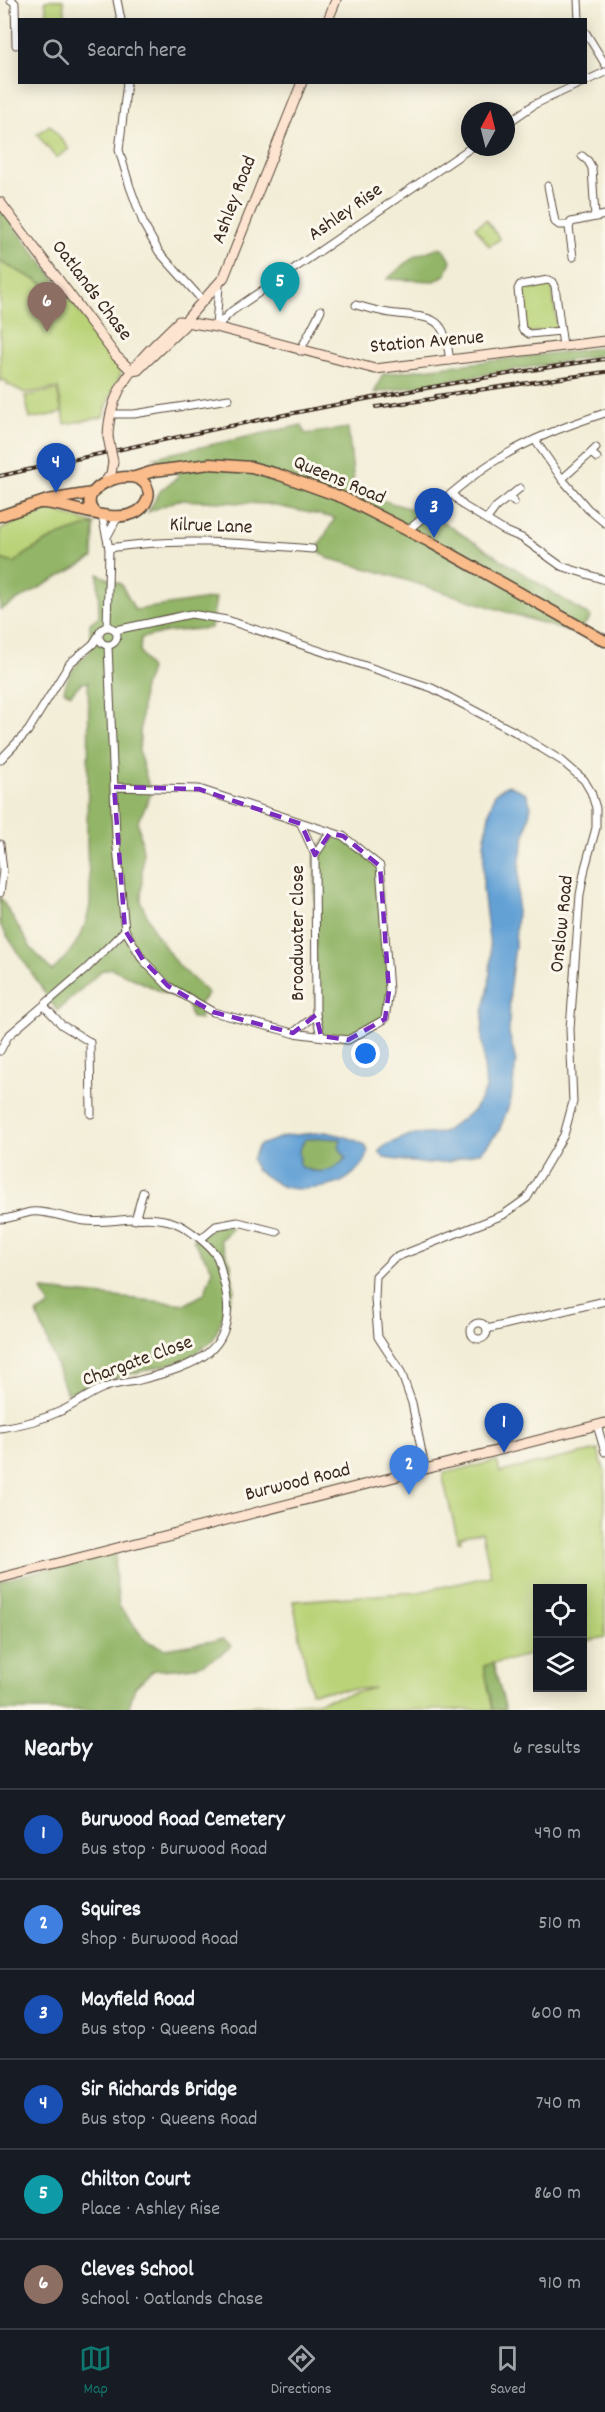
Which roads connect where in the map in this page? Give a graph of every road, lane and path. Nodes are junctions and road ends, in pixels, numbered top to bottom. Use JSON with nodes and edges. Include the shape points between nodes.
{"nodes":[{"id":1,"x":10,"y":0,"type":"edge"},
{"id":2,"x":117,"y":0,"type":"edge"},
{"id":3,"x":336,"y":0,"type":"edge"},
{"id":4,"x":578,"y":0,"type":"edge"},
{"id":5,"x":122,"y":18,"type":"edge"},
{"id":6,"x":329,"y":18,"type":"edge"},
{"id":7,"x":579,"y":18,"type":"edge"},
{"id":8,"x":587,"y":36,"type":"edge"},
{"id":9,"x":16,"y":45,"type":"dead end"},
{"id":10,"x":605,"y":64,"type":"edge"},
{"id":11,"x":605,"y":72,"type":"edge"},
{"id":12,"x":587,"y":81,"type":"edge"},
{"id":13,"x":127,"y":84,"type":"edge"},
{"id":14,"x":301,"y":84,"type":"edge"},
{"id":15,"x":580,"y":84,"type":"edge"},
{"id":16,"x":515,"y":118,"type":"edge"},
{"id":17,"x":461,"y":154,"type":"edge"},
{"id":18,"x":595,"y":155,"type":"dead end"},
{"id":19,"x":582,"y":156,"type":"dead end"},
{"id":20,"x":589,"y":162,"type":"junction"},
{"id":21,"x":548,"y":186,"type":"dead end"},
{"id":22,"x":0,"y":202,"type":"edge"},
{"id":23,"x":605,"y":215,"type":"edge"},
{"id":24,"x":595,"y":217,"type":"junction"},
{"id":25,"x":570,"y":225,"type":"junction"},
{"id":26,"x":573,"y":257,"type":"dead end"},
{"id":27,"x":219,"y":285,"type":"junction"},
{"id":28,"x":203,"y":301,"type":"junction"},
{"id":29,"x":356,"y":305,"type":"dead end"},
{"id":30,"x":321,"y":310,"type":"dead end"},
{"id":31,"x":185,"y":321,"type":"junction"},
{"id":32,"x":216,"y":327,"type":"junction"},
{"id":33,"x":561,"y":331,"type":"junction"},
{"id":34,"x":605,"y":341,"type":"edge"},
{"id":35,"x":563,"y":346,"type":"junction"},
{"id":36,"x":300,"y":351,"type":"junction"},
{"id":37,"x":450,"y":361,"type":"junction"},
{"id":38,"x":132,"y":371,"type":"junction"},
{"id":39,"x":229,"y":399,"type":"dead end"},
{"id":40,"x":605,"y":413,"type":"edge"},
{"id":41,"x":111,"y":414,"type":"junction"},
{"id":42,"x":535,"y":440,"type":"junction"},
{"id":43,"x":594,"y":453,"type":"dead end"},
{"id":44,"x":114,"y":464,"type":"junction"},
{"id":45,"x":174,"y":470,"type":"junction"},
{"id":46,"x":130,"y":477,"type":"junction"},
{"id":47,"x":562,"y":479,"type":"junction"},
{"id":48,"x":104,"y":483,"type":"junction"},
{"id":49,"x":520,"y":488,"type":"dead end"},
{"id":50,"x":149,"y":490,"type":"junction"},
{"id":51,"x":570,"y":491,"type":"junction"},
{"id":52,"x":92,"y":493,"type":"junction"},
{"id":53,"x":452,"y":494,"type":"junction"},
{"id":54,"x":562,"y":498,"type":"dead end"},
{"id":55,"x":40,"y":503,"type":"junction"},
{"id":56,"x":98,"y":514,"type":"junction"},
{"id":57,"x":0,"y":516,"type":"edge"},
{"id":58,"x":123,"y":516,"type":"junction"},
{"id":59,"x":487,"y":519,"type":"junction"},
{"id":60,"x":605,"y":523,"type":"edge"},
{"id":61,"x":406,"y":531,"type":"junction"},
{"id":62,"x":108,"y":535,"type":"junction"},
{"id":63,"x":109,"y":548,"type":"junction"},
{"id":64,"x":312,"y":549,"type":"dead end"},
{"id":65,"x":605,"y":580,"type":"edge"},
{"id":66,"x":106,"y":627,"type":"junction"},
{"id":67,"x":116,"y":630,"type":"junction"},
{"id":68,"x":99,"y":635,"type":"junction"},
{"id":69,"x":605,"y":641,"type":"edge"},
{"id":70,"x":108,"y":646,"type":"junction"},
{"id":71,"x":0,"y":760,"type":"edge"},
{"id":72,"x":114,"y":787,"type":"junction"},
{"id":73,"x":301,"y":824,"type":"junction"},
{"id":74,"x":330,"y":833,"type":"junction"},
{"id":75,"x":0,"y":844,"type":"edge"},
{"id":76,"x":315,"y":855,"type":"junction"},
{"id":77,"x":0,"y":893,"type":"edge"},
{"id":78,"x":125,"y":930,"type":"junction"},
{"id":79,"x":44,"y":1006,"type":"junction"},
{"id":80,"x":316,"y":1016,"type":"junction"},
{"id":81,"x":293,"y":1033,"type":"junction"},
{"id":82,"x":321,"y":1036,"type":"junction"},
{"id":83,"x":0,"y":1051,"type":"edge"},
{"id":84,"x":91,"y":1114,"type":"dead end"},
{"id":85,"x":142,"y":1192,"type":"dead end"},
{"id":86,"x":0,"y":1219,"type":"edge"},
{"id":87,"x":135,"y":1220,"type":"junction"},
{"id":88,"x":277,"y":1232,"type":"dead end"},
{"id":89,"x":201,"y":1239,"type":"junction"},
{"id":90,"x":605,"y":1300,"type":"edge"},
{"id":91,"x":487,"y":1329,"type":"dead end"},
{"id":92,"x":601,"y":1424,"type":"edge"},
{"id":93,"x":0,"y":1428,"type":"edge"},
{"id":94,"x":605,"y":1452,"type":"edge"},
{"id":95,"x":425,"y":1468,"type":"junction"},
{"id":96,"x":0,"y":1578,"type":"edge"}],
"edges":[{"from":1,"to":9,"type":"street","via":[[15,3]]},
{"from":2,"to":5,"type":"street"},
{"from":3,"to":6,"type":"street"},
{"from":4,"to":7,"type":"street"},
{"from":8,"to":10,"type":"street"},
{"from":11,"to":12,"type":"street"},
{"from":13,"to":28,"type":"street","via":[[119,150],[130,187],[159,252]]},
{"from":14,"to":27,"type":"street","name":"Ashley Road"},
{"from":15,"to":16,"type":"street"},
{"from":17,"to":32,"type":"street","name":"Ashley Rise","via":[[231,311]]},
{"from":18,"to":20,"type":"street"},
{"from":19,"to":20,"type":"street"},
{"from":20,"to":24,"type":"street"},
{"from":21,"to":25,"type":"street","via":[[555,222]]},
{"from":22,"to":38,"type":"street","name":"Oatlands Chase","via":[[116,356]]},
{"from":23,"to":24,"type":"street"},
{"from":24,"to":25,"type":"street"},
{"from":25,"to":26,"type":"street"},
{"from":27,"to":28,"type":"street","name":"Ashley Road"},
{"from":27,"to":32,"type":"street"},
{"from":28,"to":31,"type":"street","name":"Ashley Road"},
{"from":29,"to":37,"type":"street","via":[[433,318],[443,329]]},
{"from":30,"to":36,"type":"street"},
{"from":31,"to":32,"type":"street","name":"Station Avenue"},
{"from":31,"to":38,"type":"street","name":"Ashley Road","via":[[179,321]]},
{"from":32,"to":36,"type":"street","name":"Station Avenue"},
{"from":33,"to":33,"type":"street","via":[[529,334],[522,329],[520,285],[553,282]]},
{"from":33,"to":35,"type":"street"},
{"from":34,"to":35,"type":"street","name":"Station Avenue"},
{"from":35,"to":37,"type":"street","name":"Station Avenue"},
{"from":36,"to":37,"type":"street","name":"Station Avenue","via":[[375,369]]},
{"from":38,"to":41,"type":"street","name":"Ashley Road","via":[[121,385]]},
{"from":39,"to":41,"type":"street"},
{"from":40,"to":42,"type":"street"},
{"from":41,"to":44,"type":"street","name":"Ashley Road","bridge":true,"via":[[108,438]]},
{"from":42,"to":47,"type":"street"},
{"from":42,"to":53,"type":"street","via":[[489,465]]},
{"from":43,"to":47,"type":"street"},
{"from":44,"to":46,"type":"street"},
{"from":44,"to":48,"type":"street"},
{"from":45,"to":46,"type":"main road","name":"Queens Road"},
{"from":45,"to":50,"type":"main road","name":"Queens Road","via":[[156,479]]},
{"from":45,"to":61,"type":"main road","name":"Queens Road","via":[[210,464],[269,471],[344,498]]},
{"from":46,"to":48,"type":"main road"},
{"from":46,"to":50,"type":"main road","via":[[140,479]]},
{"from":47,"to":51,"type":"street"},
{"from":48,"to":52,"type":"main road"},
{"from":49,"to":59,"type":"street"},
{"from":50,"to":58,"type":"main road","via":[[143,508]]},
{"from":51,"to":54,"type":"street"},
{"from":51,"to":60,"type":"street"},
{"from":52,"to":55,"type":"main road"},
{"from":52,"to":56,"type":"main road","via":[[90,505]]},
{"from":53,"to":59,"type":"street"},
{"from":53,"to":61,"type":"street"},
{"from":55,"to":56,"type":"main road"},
{"from":55,"to":57,"type":"main road"},
{"from":56,"to":58,"type":"main road"},
{"from":56,"to":62,"type":"street"},
{"from":58,"to":62,"type":"street","via":[[116,520]]},
{"from":59,"to":65,"type":"street","via":[[561,566]]},
{"from":61,"to":69,"type":"main road","name":"Queens Road"},
{"from":62,"to":63,"type":"street"},
{"from":63,"to":64,"type":"street","name":"Kilrue Lane","via":[[144,542],[226,542]]},
{"from":63,"to":66,"type":"street"},
{"from":66,"to":67,"type":"street"},
{"from":66,"to":68,"type":"street"},
{"from":67,"to":70,"type":"street","via":[[117,640]]},
{"from":67,"to":95,"type":"street","name":"Onslow Road","via":[[191,614],[227,620],[432,688],[562,761],[584,780],[591,792],[596,828],[580,896],[570,1029],[573,1102],[564,1135],[527,1198],[503,1215],[394,1258],[376,1276],[378,1337],[401,1372],[412,1403]]},
{"from":68,"to":70,"type":"street","via":[[100,642]]},
{"from":68,"to":71,"type":"street","via":[[70,663],[28,731]]},
{"from":70,"to":72,"type":"street"},
{"from":72,"to":73,"type":"street","via":[[199,789]]},
{"from":72,"to":78,"type":"street"},
{"from":73,"to":74,"type":"street"},
{"from":73,"to":76,"type":"street","name":"Broadwater Close"},
{"from":74,"to":76,"type":"street"},
{"from":74,"to":82,"type":"street","via":[[343,836],[380,866],[389,991],[384,1019],[348,1040]]},
{"from":75,"to":77,"type":"street"},
{"from":76,"to":80,"type":"street","name":"Broadwater Close"},
{"from":78,"to":79,"type":"street"},
{"from":78,"to":81,"type":"street","via":[[143,960],[168,986],[213,1012]]},
{"from":79,"to":83,"type":"street","via":[[8,1036]]},
{"from":79,"to":84,"type":"street","via":[[62,1024],[90,1042]]},
{"from":80,"to":81,"type":"street","name":"Broadwater Close"},
{"from":80,"to":82,"type":"street"},
{"from":81,"to":82,"type":"street"},
{"from":85,"to":87,"type":"street"},
{"from":86,"to":87,"type":"street","name":"Chargate Close","via":[[32,1212],[87,1221]]},
{"from":87,"to":89,"type":"street","name":"Chargate Close","via":[[176,1223]]},
{"from":88,"to":89,"type":"street","via":[[238,1222],[216,1226]]},
{"from":89,"to":93,"type":"street","name":"Chargate Close","via":[[217,1256],[227,1294],[224,1335],[203,1358],[100,1389],[61,1412]]},
{"from":90,"to":91,"type":"street"},
{"from":92,"to":94,"type":"street"},
{"from":92,"to":95,"type":"street","name":"Burwood Road"},
{"from":95,"to":96,"type":"street","name":"Burwood Road"}]}
